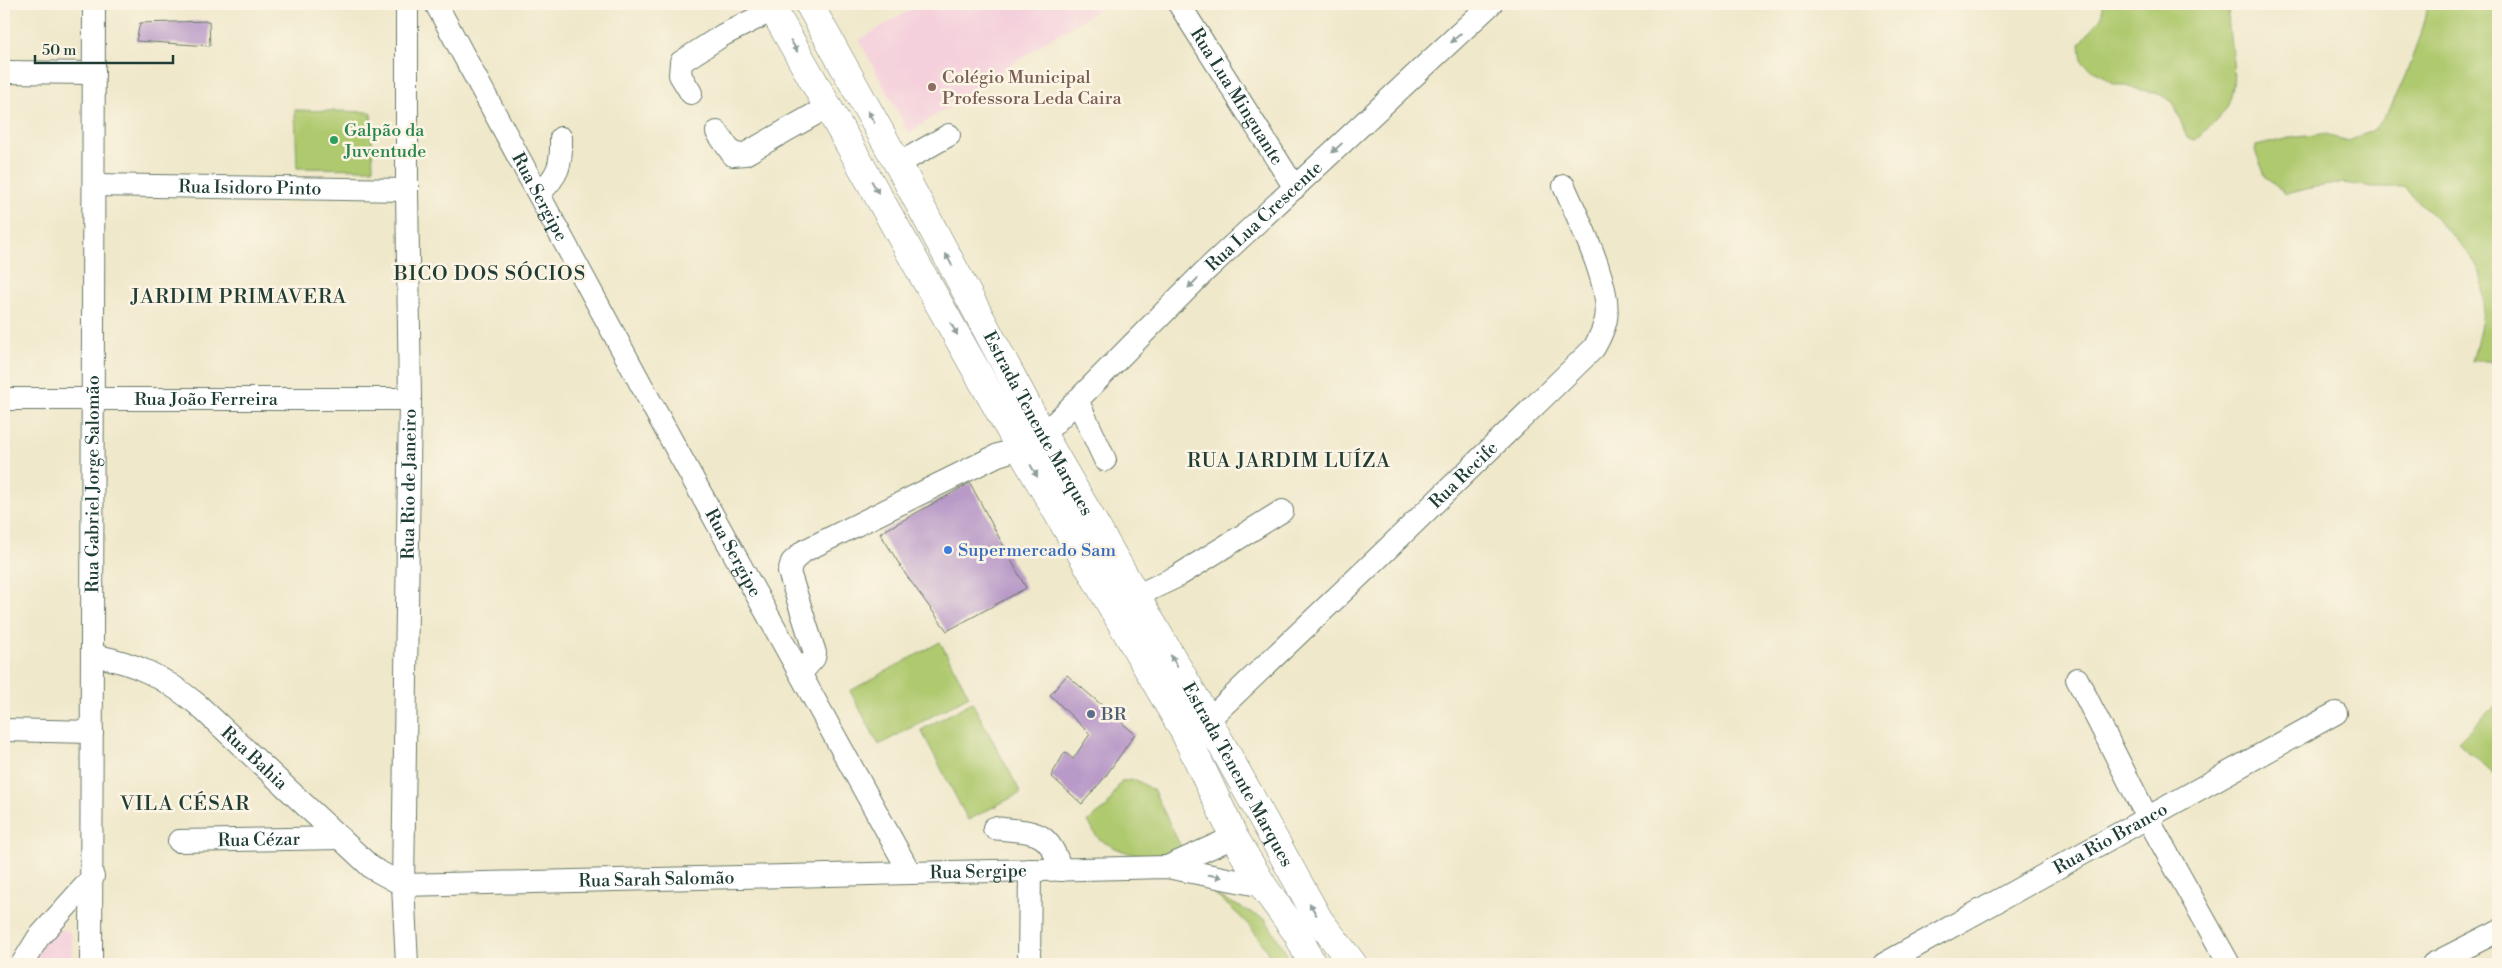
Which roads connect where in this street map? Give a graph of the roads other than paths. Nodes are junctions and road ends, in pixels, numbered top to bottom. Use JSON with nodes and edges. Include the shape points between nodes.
{"nodes":[{"id":1,"x":94,"y":4,"type":"edge"},
{"id":2,"x":408,"y":4,"type":"edge"},
{"id":3,"x":436,"y":4,"type":"edge"},
{"id":4,"x":809,"y":4,"type":"edge"},
{"id":5,"x":1178,"y":4,"type":"edge"},
{"id":6,"x":1491,"y":4,"type":"edge"},
{"id":7,"x":772,"y":7,"type":"edge"},
{"id":8,"x":4,"y":72,"type":"edge"},
{"id":9,"x":94,"y":73,"type":"junction"},
{"id":10,"x":691,"y":93,"type":"dead end"},
{"id":11,"x":829,"y":106,"type":"junction"},
{"id":12,"x":717,"y":132,"type":"dead end"},
{"id":13,"x":949,"y":135,"type":"dead end"},
{"id":14,"x":561,"y":138,"type":"dead end"},
{"id":15,"x":898,"y":164,"type":"junction"},
{"id":16,"x":94,"y":184,"type":"junction"},
{"id":17,"x":1564,"y":186,"type":"dead end"},
{"id":18,"x":1294,"y":188,"type":"junction"},
{"id":19,"x":407,"y":190,"type":"junction"},
{"id":20,"x":539,"y":194,"type":"junction"},
{"id":21,"x":4,"y":398,"type":"edge"},
{"id":22,"x":93,"y":398,"type":"junction"},
{"id":23,"x":410,"y":399,"type":"junction"},
{"id":24,"x":1077,"y":400,"type":"junction"},
{"id":25,"x":1032,"y":441,"type":"junction"},
{"id":26,"x":1106,"y":460,"type":"dead end"},
{"id":27,"x":1282,"y":511,"type":"dead end"},
{"id":28,"x":1136,"y":596,"type":"junction"},
{"id":29,"x":92,"y":655,"type":"junction"},
{"id":30,"x":801,"y":673,"type":"junction"},
{"id":31,"x":2078,"y":679,"type":"dead end"},
{"id":32,"x":2336,"y":713,"type":"dead end"},
{"id":33,"x":1208,"y":720,"type":"junction"},
{"id":34,"x":4,"y":730,"type":"edge"},
{"id":35,"x":92,"y":732,"type":"junction"},
{"id":36,"x":2148,"y":819,"type":"junction"},
{"id":37,"x":994,"y":828,"type":"dead end"},
{"id":38,"x":1234,"y":837,"type":"junction"},
{"id":39,"x":340,"y":838,"type":"junction"},
{"id":40,"x":178,"y":841,"type":"dead end"},
{"id":41,"x":1167,"y":867,"type":"junction"},
{"id":42,"x":1030,"y":870,"type":"junction"},
{"id":43,"x":1061,"y":870,"type":"junction"},
{"id":44,"x":910,"y":873,"type":"junction"},
{"id":45,"x":93,"y":877,"type":"junction"},
{"id":46,"x":1297,"y":881,"type":"junction"},
{"id":47,"x":403,"y":885,"type":"junction"},
{"id":48,"x":1262,"y":886,"type":"junction"},
{"id":49,"x":2498,"y":930,"type":"edge"},
{"id":50,"x":22,"y":964,"type":"edge"},
{"id":51,"x":91,"y":964,"type":"edge"},
{"id":52,"x":407,"y":964,"type":"edge"},
{"id":53,"x":1030,"y":964,"type":"edge"},
{"id":54,"x":1312,"y":964,"type":"edge"},
{"id":55,"x":1353,"y":964,"type":"edge"},
{"id":56,"x":1884,"y":964,"type":"edge"},
{"id":57,"x":2229,"y":964,"type":"edge"},
{"id":58,"x":2433,"y":964,"type":"edge"}],
"edges":[{"from":1,"to":9,"type":"street","name":"Rua Gabriel Jorge Salomão"},
{"from":2,"to":19,"type":"street","name":"Rua Rio de Janeiro"},
{"from":3,"to":20,"type":"street","name":"Rua Sergipe"},
{"from":15,"to":4,"type":"main road","name":"Estrada Tenente Marques","one_way":true},
{"from":5,"to":18,"type":"street","name":"Rua Lua Minguante"},
{"from":6,"to":18,"type":"street","name":"Rua Lua Crescente","one_way":true},
{"from":7,"to":10,"type":"street","via":[[681,62],[680,75]]},
{"from":7,"to":11,"type":"main road","name":"Estrada Tenente Marques","one_way":true},
{"from":8,"to":9,"type":"street"},
{"from":9,"to":16,"type":"street","name":"Rua Gabriel Jorge Salomão"},
{"from":11,"to":12,"type":"street","via":[[745,154],[733,155]]},
{"from":11,"to":25,"type":"main road","name":"Estrada Tenente Marques","one_way":true},
{"from":13,"to":15,"type":"street"},
{"from":14,"to":20,"type":"street","via":[[562,159],[554,179]]},
{"from":25,"to":15,"type":"main road","name":"Estrada Tenente Marques","one_way":true},
{"from":16,"to":19,"type":"street","name":"Rua Isidoro Pinto"},
{"from":16,"to":22,"type":"street","name":"Rua Gabriel Jorge Salomão"},
{"from":17,"to":33,"type":"street","name":"Rua Recife","via":[[1606,297],[1606,318],[1594,348]]},
{"from":18,"to":24,"type":"street","name":"Rua Lua Crescente","one_way":true,"via":[[1204,272]]},
{"from":19,"to":23,"type":"street","name":"Rua Rio de Janeiro"},
{"from":20,"to":30,"type":"street","name":"Rua Sergipe"},
{"from":21,"to":22,"type":"street","name":"Rua João Ferreira"},
{"from":22,"to":23,"type":"street","name":"Rua João Ferreira"},
{"from":22,"to":29,"type":"street","name":"Rua Gabriel Jorge Salomão"},
{"from":23,"to":47,"type":"street","name":"Rua Rio de Janeiro"},
{"from":24,"to":25,"type":"street","name":"Rua Lua Crescente"},
{"from":24,"to":26,"type":"street"},
{"from":25,"to":28,"type":"main road","name":"Estrada Tenente Marques"},
{"from":25,"to":30,"type":"street","via":[[804,551],[792,562],[789,572],[815,653]]},
{"from":25,"to":38,"type":"main road","name":"Estrada Tenente Marques","one_way":true,"via":[[1185,733]]},
{"from":27,"to":28,"type":"street","via":[[1176,577]]},
{"from":33,"to":28,"type":"main road","name":"Estrada Tenente Marques","one_way":true},
{"from":29,"to":35,"type":"street","name":"Rua Gabriel Jorge Salomão"},
{"from":29,"to":39,"type":"street","name":"Rua Bahia","via":[[140,667],[173,685]]},
{"from":30,"to":44,"type":"street","name":"Rua Sergipe"},
{"from":31,"to":36,"type":"street"},
{"from":32,"to":36,"type":"street","name":"Rua Rio Branco"},
{"from":33,"to":46,"type":"main road","name":"Estrada Tenente Marques"},
{"from":34,"to":35,"type":"street"},
{"from":35,"to":45,"type":"street","name":"Rua Gabriel Jorge Salomão"},
{"from":36,"to":56,"type":"street","name":"Rua Rio Branco"},
{"from":36,"to":57,"type":"street"},
{"from":37,"to":43,"type":"street","via":[[1039,833],[1050,843]]},
{"from":38,"to":41,"type":"street","name":"Rua Sergipe"},
{"from":38,"to":46,"type":"main road","via":[[1261,833],[1283,872]]},
{"from":38,"to":48,"type":"main road","name":"Estrada Tenente Marques"},
{"from":39,"to":40,"type":"street","name":"Rua Cézar"},
{"from":39,"to":47,"type":"street","name":"Rua Bahia","via":[[372,868]]},
{"from":41,"to":43,"type":"street","name":"Rua Sergipe"},
{"from":41,"to":48,"type":"street","name":"Rua Sergipe","one_way":true},
{"from":42,"to":43,"type":"street","name":"Rua Sergipe"},
{"from":42,"to":44,"type":"street","name":"Rua Sergipe"},
{"from":42,"to":53,"type":"street"},
{"from":44,"to":47,"type":"street","name":"Rua Sarah Salomão"},
{"from":45,"to":50,"type":"street","via":[[38,938]]},
{"from":45,"to":51,"type":"street","name":"Rua Gabriel Jorge Salomão"},
{"from":55,"to":46,"type":"main road","name":"Estrada Tenente Marques","one_way":true,"via":[[1319,920]]},
{"from":47,"to":52,"type":"street","name":"Rua Rio de Janeiro"},
{"from":48,"to":54,"type":"main road","name":"Estrada Tenente Marques","via":[[1297,933]]},
{"from":49,"to":58,"type":"street"}]}
